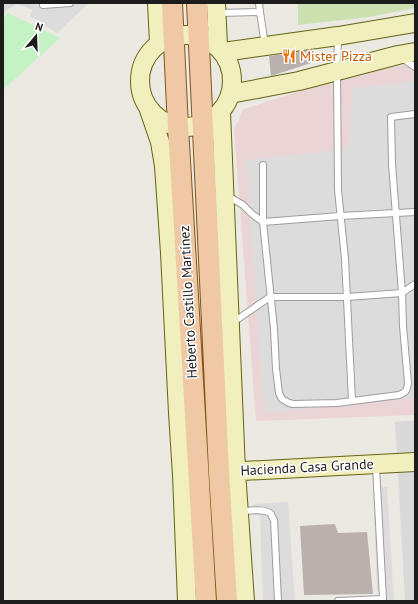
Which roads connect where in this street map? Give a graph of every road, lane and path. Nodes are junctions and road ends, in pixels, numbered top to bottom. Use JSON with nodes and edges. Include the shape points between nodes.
{"nodes":[{"id":1,"x":70,"y":3,"type":"edge"},
{"id":2,"x":157,"y":3,"type":"edge"},
{"id":3,"x":172,"y":3,"type":"edge"},
{"id":4,"x":197,"y":3,"type":"edge"},
{"id":5,"x":259,"y":3,"type":"edge"},
{"id":6,"x":43,"y":5,"type":"dead end"},
{"id":7,"x":217,"y":8,"type":"edge"},
{"id":8,"x":260,"y":12,"type":"junction"},
{"id":9,"x":415,"y":23,"type":"edge"},
{"id":10,"x":199,"y":36,"type":"junction"},
{"id":11,"x":338,"y":36,"type":"junction"},
{"id":12,"x":166,"y":40,"type":"junction"},
{"id":13,"x":265,"y":46,"type":"junction"},
{"id":14,"x":220,"y":49,"type":"junction"},
{"id":15,"x":415,"y":52,"type":"edge"},
{"id":16,"x":398,"y":55,"type":"junction"},
{"id":17,"x":415,"y":67,"type":"edge"},
{"id":18,"x":336,"y":70,"type":"junction"},
{"id":19,"x":230,"y":94,"type":"junction"},
{"id":20,"x":149,"y":110,"type":"junction"},
{"id":21,"x":221,"y":112,"type":"junction"},
{"id":22,"x":415,"y":114,"type":"edge"},
{"id":23,"x":203,"y":125,"type":"junction"},
{"id":24,"x":178,"y":127,"type":"junction"},
{"id":25,"x":263,"y":165,"type":"dead end"},
{"id":26,"x":225,"y":194,"type":"junction"},
{"id":27,"x":415,"y":212,"type":"edge"},
{"id":28,"x":396,"y":213,"type":"junction"},
{"id":29,"x":340,"y":216,"type":"junction"},
{"id":30,"x":263,"y":222,"type":"junction"},
{"id":31,"x":415,"y":284,"type":"edge"},
{"id":32,"x":402,"y":293,"type":"junction"},
{"id":33,"x":270,"y":297,"type":"junction"},
{"id":34,"x":347,"y":297,"type":"junction"},
{"id":35,"x":230,"y":324,"type":"junction"},
{"id":36,"x":352,"y":401,"type":"junction"},
{"id":37,"x":415,"y":462,"type":"edge"},
{"id":38,"x":376,"y":464,"type":"junction"},
{"id":39,"x":228,"y":472,"type":"junction"},
{"id":40,"x":191,"y":474,"type":"junction"},
{"id":41,"x":238,"y":511,"type":"junction"},
{"id":42,"x":187,"y":601,"type":"edge"},
{"id":43,"x":206,"y":601,"type":"edge"},
{"id":44,"x":227,"y":601,"type":"edge"},
{"id":45,"x":245,"y":601,"type":"edge"},
{"id":46,"x":278,"y":601,"type":"edge"},
{"id":47,"x":338,"y":601,"type":"edge"}],
"edges":[{"from":1,"to":6,"type":"lane"},
{"from":2,"to":12,"type":"street"},
{"from":3,"to":12,"type":"main road","name":"Heberto Castillo Martínez"},
{"from":4,"to":10,"type":"main road","name":"Heberto Castillo Martínez"},
{"from":5,"to":8,"type":"lane"},
{"from":7,"to":8,"type":"lane"},
{"from":7,"to":14,"type":"street"},
{"from":8,"to":13,"type":"lane"},
{"from":9,"to":11,"type":"street"},
{"from":10,"to":12,"type":"street"},
{"from":10,"to":14,"type":"street"},
{"from":10,"to":23,"type":"main road","name":"Heberto Castillo Martínez"},
{"from":11,"to":13,"type":"street"},
{"from":11,"to":18,"type":"lane"},
{"from":12,"to":20,"type":"street","via":[[153,48],[141,67],[140,90]]},
{"from":12,"to":24,"type":"main road","name":"Heberto Castillo Martínez"},
{"from":13,"to":14,"type":"street"},
{"from":14,"to":19,"type":"street","via":[[227,58],[230,68]]},
{"from":15,"to":16,"type":"street"},
{"from":16,"to":17,"type":"lane"},
{"from":16,"to":18,"type":"street"},
{"from":18,"to":19,"type":"street","via":[[299,81]]},
{"from":18,"to":29,"type":"lane"},
{"from":19,"to":21,"type":"street"},
{"from":20,"to":24,"type":"street","via":[[167,124]]},
{"from":20,"to":40,"type":"street","via":[[160,142],[164,166],[178,413]]},
{"from":21,"to":23,"type":"street"},
{"from":21,"to":26,"type":"street"},
{"from":22,"to":28,"type":"lane","via":[[391,117]]},
{"from":23,"to":24,"type":"street"},
{"from":23,"to":39,"type":"main road","name":"Heberto Castillo Martínez"},
{"from":24,"to":40,"type":"main road","name":"Heberto Castillo Martínez"},
{"from":25,"to":30,"type":"lane"},
{"from":26,"to":30,"type":"lane"},
{"from":26,"to":35,"type":"street"},
{"from":27,"to":28,"type":"lane"},
{"from":28,"to":29,"type":"lane"},
{"from":28,"to":32,"type":"lane"},
{"from":29,"to":30,"type":"lane"},
{"from":29,"to":34,"type":"lane"},
{"from":30,"to":33,"type":"lane"},
{"from":31,"to":32,"type":"lane"},
{"from":32,"to":34,"type":"lane"},
{"from":32,"to":36,"type":"lane","via":[[407,390],[398,395]]},
{"from":33,"to":34,"type":"lane"},
{"from":33,"to":35,"type":"lane"},
{"from":33,"to":36,"type":"lane","via":[[276,369],[282,399],[292,404]]},
{"from":34,"to":36,"type":"lane"},
{"from":35,"to":39,"type":"street"},
{"from":37,"to":38,"type":"street","name":"Hacienda Casa Grande"},
{"from":38,"to":39,"type":"street","name":"Hacienda Casa Grande"},
{"from":38,"to":47,"type":"lane","via":[[383,599]]},
{"from":39,"to":40,"type":"street","name":"Hacienda Casa Grande"},
{"from":39,"to":41,"type":"street"},
{"from":39,"to":44,"type":"main road","name":"Heberto Castillo Martínez"},
{"from":40,"to":42,"type":"street"},
{"from":40,"to":43,"type":"main road","name":"Heberto Castillo Martínez"},
{"from":41,"to":45,"type":"street"},
{"from":41,"to":46,"type":"lane","via":[[263,511],[272,515]]}]}
